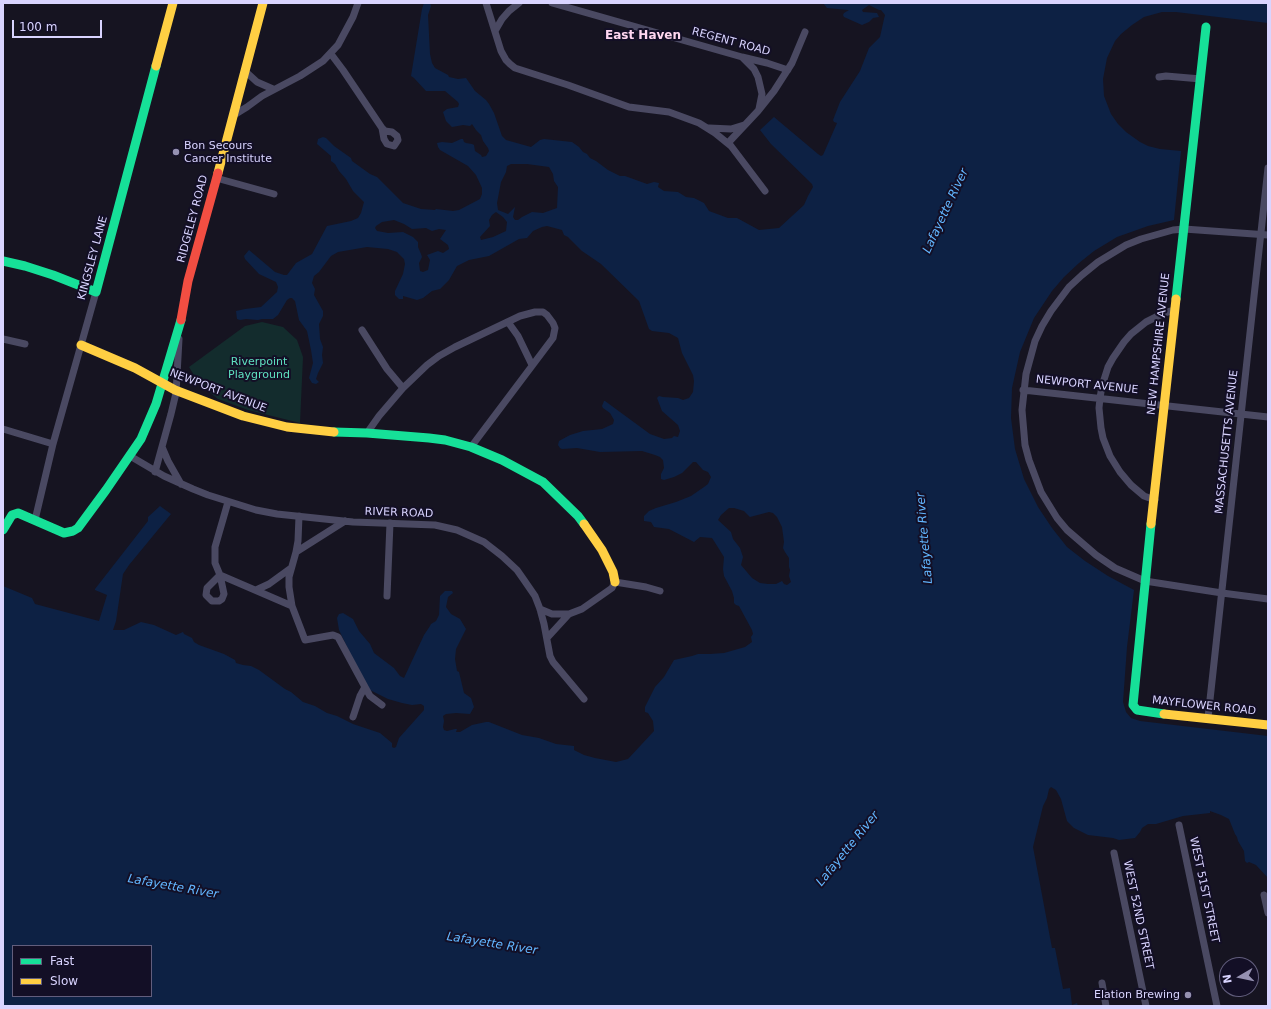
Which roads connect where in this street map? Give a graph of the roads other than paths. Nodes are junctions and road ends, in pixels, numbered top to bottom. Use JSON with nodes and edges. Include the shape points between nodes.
{"nodes":[{"id":1,"x":173,"y":3,"type":"edge"},
{"id":2,"x":263,"y":3,"type":"edge"},
{"id":3,"x":358,"y":3,"type":"edge"},
{"id":4,"x":486,"y":3,"type":"edge"},
{"id":5,"x":519,"y":3,"type":"edge"},
{"id":6,"x":552,"y":3,"type":"edge"},
{"id":7,"x":1206,"y":27,"type":"dead end"},
{"id":8,"x":495,"y":31,"type":"junction"},
{"id":9,"x":805,"y":32,"type":"dead end"},
{"id":10,"x":331,"y":54,"type":"junction"},
{"id":11,"x":742,"y":57,"type":"junction"},
{"id":12,"x":788,"y":70,"type":"junction"},
{"id":13,"x":245,"y":71,"type":"junction"},
{"id":14,"x":1159,"y":77,"type":"dead end"},
{"id":15,"x":1200,"y":79,"type":"junction"},
{"id":16,"x":273,"y":90,"type":"junction"},
{"id":17,"x":758,"y":111,"type":"junction"},
{"id":18,"x":234,"y":116,"type":"junction"},
{"id":19,"x":745,"y":125,"type":"junction"},
{"id":20,"x":382,"y":128,"type":"dead end"},
{"id":21,"x":707,"y":128,"type":"junction"},
{"id":22,"x":728,"y":143,"type":"junction"},
{"id":23,"x":1268,"y":168,"type":"edge"},
{"id":24,"x":216,"y":178,"type":"junction"},
{"id":25,"x":765,"y":191,"type":"dead end"},
{"id":26,"x":274,"y":194,"type":"dead end"},
{"id":27,"x":1184,"y":228,"type":"junction"},
{"id":28,"x":1264,"y":235,"type":"edge"},
{"id":29,"x":3,"y":261,"type":"edge"},
{"id":30,"x":96,"y":292,"type":"junction"},
{"id":31,"x":1175,"y":310,"type":"junction"},
{"id":32,"x":508,"y":322,"type":"junction"},
{"id":33,"x":180,"y":325,"type":"junction"},
{"id":34,"x":362,"y":330,"type":"dead end"},
{"id":35,"x":3,"y":339,"type":"edge"},
{"id":36,"x":25,"y":344,"type":"dead end"},
{"id":37,"x":81,"y":345,"type":"junction"},
{"id":38,"x":532,"y":365,"type":"junction"},
{"id":39,"x":163,"y":383,"type":"junction"},
{"id":40,"x":403,"y":388,"type":"junction"},
{"id":41,"x":176,"y":390,"type":"junction"},
{"id":42,"x":1023,"y":390,"type":"junction"},
{"id":43,"x":1100,"y":398,"type":"junction"},
{"id":44,"x":1165,"y":406,"type":"junction"},
{"id":45,"x":1241,"y":414,"type":"junction"},
{"id":46,"x":1268,"y":417,"type":"edge"},
{"id":47,"x":3,"y":429,"type":"edge"},
{"id":48,"x":367,"y":433,"type":"junction"},
{"id":49,"x":53,"y":444,"type":"junction"},
{"id":50,"x":162,"y":447,"type":"junction"},
{"id":51,"x":471,"y":447,"type":"junction"},
{"id":52,"x":130,"y":456,"type":"junction"},
{"id":53,"x":155,"y":472,"type":"junction"},
{"id":54,"x":181,"y":484,"type":"junction"},
{"id":55,"x":1154,"y":500,"type":"junction"},
{"id":56,"x":228,"y":502,"type":"junction"},
{"id":57,"x":299,"y":516,"type":"junction"},
{"id":58,"x":35,"y":520,"type":"junction"},
{"id":59,"x":345,"y":521,"type":"junction"},
{"id":60,"x":390,"y":524,"type":"junction"},
{"id":61,"x":3,"y":530,"type":"edge"},
{"id":62,"x":296,"y":552,"type":"junction"},
{"id":63,"x":291,"y":568,"type":"junction"},
{"id":64,"x":1145,"y":581,"type":"junction"},
{"id":65,"x":615,"y":582,"type":"junction"},
{"id":66,"x":256,"y":590,"type":"junction"},
{"id":67,"x":660,"y":591,"type":"dead end"},
{"id":68,"x":1222,"y":593,"type":"junction"},
{"id":69,"x":387,"y":596,"type":"dead end"},
{"id":70,"x":1268,"y":598,"type":"edge"},
{"id":71,"x":292,"y":606,"type":"junction"},
{"id":72,"x":540,"y":609,"type":"junction"},
{"id":73,"x":569,"y":614,"type":"junction"},
{"id":74,"x":547,"y":638,"type":"junction"},
{"id":75,"x":1137,"y":663,"type":"joint"},
{"id":76,"x":365,"y":687,"type":"junction"},
{"id":77,"x":584,"y":699,"type":"dead end"},
{"id":78,"x":382,"y":705,"type":"dead end"},
{"id":79,"x":354,"y":717,"type":"dead end"},
{"id":80,"x":1208,"y":718,"type":"junction"},
{"id":81,"x":1268,"y":725,"type":"edge"},
{"id":82,"x":1179,"y":825,"type":"dead end"},
{"id":83,"x":1114,"y":853,"type":"dead end"},
{"id":84,"x":1264,"y":895,"type":"dead end"},
{"id":85,"x":1268,"y":913,"type":"edge"},
{"id":86,"x":1102,"y":983,"type":"dead end"},
{"id":87,"x":1106,"y":1006,"type":"edge"},
{"id":88,"x":1146,"y":1006,"type":"edge"},
{"id":89,"x":1217,"y":1006,"type":"edge"}],
"edges":[{"from":1,"to":30,"type":"street","name":"KINGSLEY LANE"},
{"from":2,"to":13,"type":"street","name":"RIDGELEY ROAD"},
{"from":3,"to":10,"type":"street","via":[[346,30]]},
{"from":4,"to":8,"type":"street"},
{"from":5,"to":8,"type":"street","via":[[505,15]]},
{"from":6,"to":11,"type":"street","name":"REGENT ROAD"},
{"from":7,"to":15,"type":"street","name":"NEW HAMPSHIRE AVENUE"},
{"from":8,"to":21,"type":"street","via":[[503,55],[515,68],[629,106],[669,112]]},
{"from":9,"to":12,"type":"street"},
{"from":10,"to":16,"type":"street","via":[[300,76]]},
{"from":10,"to":20,"type":"street"},
{"from":11,"to":12,"type":"street","name":"REGENT ROAD"},
{"from":11,"to":17,"type":"street","via":[[758,77],[762,94]]},
{"from":12,"to":17,"type":"street"},
{"from":13,"to":16,"type":"street","via":[[257,82]]},
{"from":13,"to":18,"type":"street","name":"RIDGELEY ROAD"},
{"from":14,"to":15,"type":"street"},
{"from":15,"to":27,"type":"street","name":"NEW HAMPSHIRE AVENUE"},
{"from":16,"to":18,"type":"street"},
{"from":17,"to":19,"type":"street"},
{"from":18,"to":24,"type":"street","name":"RIDGELEY ROAD"},
{"from":19,"to":21,"type":"street","via":[[731,129]]},
{"from":19,"to":22,"type":"street"},
{"from":21,"to":22,"type":"street"},
{"from":22,"to":25,"type":"street"},
{"from":23,"to":28,"type":"street","name":"MASSACHUSETTS AVENUE"},
{"from":24,"to":26,"type":"street"},
{"from":24,"to":33,"type":"street","name":"RIDGELEY ROAD","via":[[188,281]]},
{"from":27,"to":28,"type":"street"},
{"from":27,"to":31,"type":"street","name":"NEW HAMPSHIRE AVENUE"},
{"from":27,"to":42,"type":"street","via":[[1159,233],[1126,245],[1082,275],[1060,298],[1042,326],[1030,357]]},
{"from":28,"to":45,"type":"street","name":"MASSACHUSETTS AVENUE"},
{"from":29,"to":30,"type":"street","via":[[53,275]]},
{"from":30,"to":37,"type":"street","name":"KINGSLEY LANE"},
{"from":31,"to":43,"type":"street","via":[[1146,322],[1124,342],[1108,367]]},
{"from":31,"to":44,"type":"street","name":"NEW HAMPSHIRE AVENUE"},
{"from":32,"to":38,"type":"street"},
{"from":32,"to":38,"type":"street","via":[[527,314],[543,312],[553,323],[553,338]]},
{"from":32,"to":40,"type":"street","via":[[439,356]]},
{"from":33,"to":39,"type":"street","name":"RIDGELEY ROAD"},
{"from":33,"to":41,"type":"street","name":"RIDGELEY ROAD"},
{"from":34,"to":40,"type":"street"},
{"from":35,"to":36,"type":"street"},
{"from":37,"to":39,"type":"street","name":"NEWPORT AVENUE"},
{"from":37,"to":49,"type":"street","name":"KINGSLEY LANE"},
{"from":38,"to":51,"type":"street"},
{"from":39,"to":41,"type":"street","name":"NEWPORT AVENUE"},
{"from":39,"to":52,"type":"street","name":"RIDGELEY ROAD","via":[[141,439]]},
{"from":40,"to":48,"type":"street"},
{"from":41,"to":48,"type":"street","name":"NEWPORT AVENUE","via":[[243,416],[287,427]]},
{"from":41,"to":50,"type":"street","name":"RIDGELEY ROAD"},
{"from":42,"to":43,"type":"street","name":"NEWPORT AVENUE"},
{"from":42,"to":64,"type":"street","via":[[1025,444],[1035,477],[1048,505],[1067,530],[1096,555],[1115,568]]},
{"from":43,"to":44,"type":"street","name":"NEWPORT AVENUE"},
{"from":43,"to":55,"type":"street","via":[[1101,428],[1110,456],[1131,485],[1144,496]]},
{"from":44,"to":45,"type":"street","name":"NEWPORT AVENUE"},
{"from":44,"to":55,"type":"street","name":"NEW HAMPSHIRE AVENUE"},
{"from":45,"to":46,"type":"street","name":"NEWPORT AVENUE"},
{"from":45,"to":68,"type":"street","name":"MASSACHUSETTS AVENUE"},
{"from":47,"to":49,"type":"street"},
{"from":48,"to":51,"type":"street","name":"NEWPORT AVENUE","via":[[445,440]]},
{"from":49,"to":58,"type":"street","name":"KINGSLEY LANE"},
{"from":50,"to":53,"type":"street","name":"RIDGELEY ROAD"},
{"from":50,"to":54,"type":"street"},
{"from":51,"to":65,"type":"street","name":"NEWPORT AVENUE","via":[[528,473],[555,493],[578,516],[594,538],[606,557]]},
{"from":52,"to":53,"type":"street","name":"RIVER ROAD"},
{"from":52,"to":58,"type":"street","name":"RIDGELEY ROAD","via":[[78,528],[64,533]]},
{"from":53,"to":54,"type":"street","name":"RIVER ROAD"},
{"from":54,"to":56,"type":"street","name":"RIVER ROAD"},
{"from":55,"to":64,"type":"street","name":"NEW HAMPSHIRE AVENUE"},
{"from":56,"to":57,"type":"street","name":"RIVER ROAD","via":[[256,510]]},
{"from":56,"to":66,"type":"street","via":[[215,551],[215,563],[220,575]]},
{"from":57,"to":59,"type":"street","name":"RIVER ROAD"},
{"from":57,"to":62,"type":"street"},
{"from":58,"to":61,"type":"street","name":"RIDGELEY ROAD","via":[[18,513],[11,517]]},
{"from":59,"to":60,"type":"street","name":"RIVER ROAD"},
{"from":59,"to":62,"type":"street"},
{"from":60,"to":69,"type":"street"},
{"from":60,"to":72,"type":"street","name":"RIVER ROAD","via":[[435,525],[457,530],[484,542],[517,570],[535,596]]},
{"from":62,"to":63,"type":"street"},
{"from":63,"to":66,"type":"street"},
{"from":63,"to":71,"type":"street","via":[[289,587]]},
{"from":64,"to":68,"type":"street"},
{"from":64,"to":75,"type":"street","name":"NEW HAMPSHIRE AVENUE"},
{"from":65,"to":67,"type":"street"},
{"from":65,"to":73,"type":"street","via":[[612,588],[582,609]]},
{"from":66,"to":71,"type":"street"},
{"from":68,"to":70,"type":"street"},
{"from":68,"to":80,"type":"street","name":"MASSACHUSETTS AVENUE"},
{"from":71,"to":76,"type":"street","via":[[306,640],[333,635],[338,637]]},
{"from":72,"to":73,"type":"street","via":[[552,614]]},
{"from":72,"to":74,"type":"street","name":"RIVER ROAD"},
{"from":73,"to":74,"type":"street"},
{"from":74,"to":77,"type":"street","name":"RIVER ROAD","via":[[553,662]]},
{"from":75,"to":80,"type":"street","name":"MAYFLOWER ROAD","via":[[1133,702],[1135,708]]},
{"from":76,"to":78,"type":"street","via":[[370,696]]},
{"from":76,"to":79,"type":"street"},
{"from":80,"to":81,"type":"street","name":"MAYFLOWER ROAD"},
{"from":82,"to":89,"type":"street","name":"WEST 51ST STREET"},
{"from":83,"to":88,"type":"street","name":"WEST 52ND STREET"},
{"from":84,"to":85,"type":"street"},
{"from":86,"to":87,"type":"street"}]}
